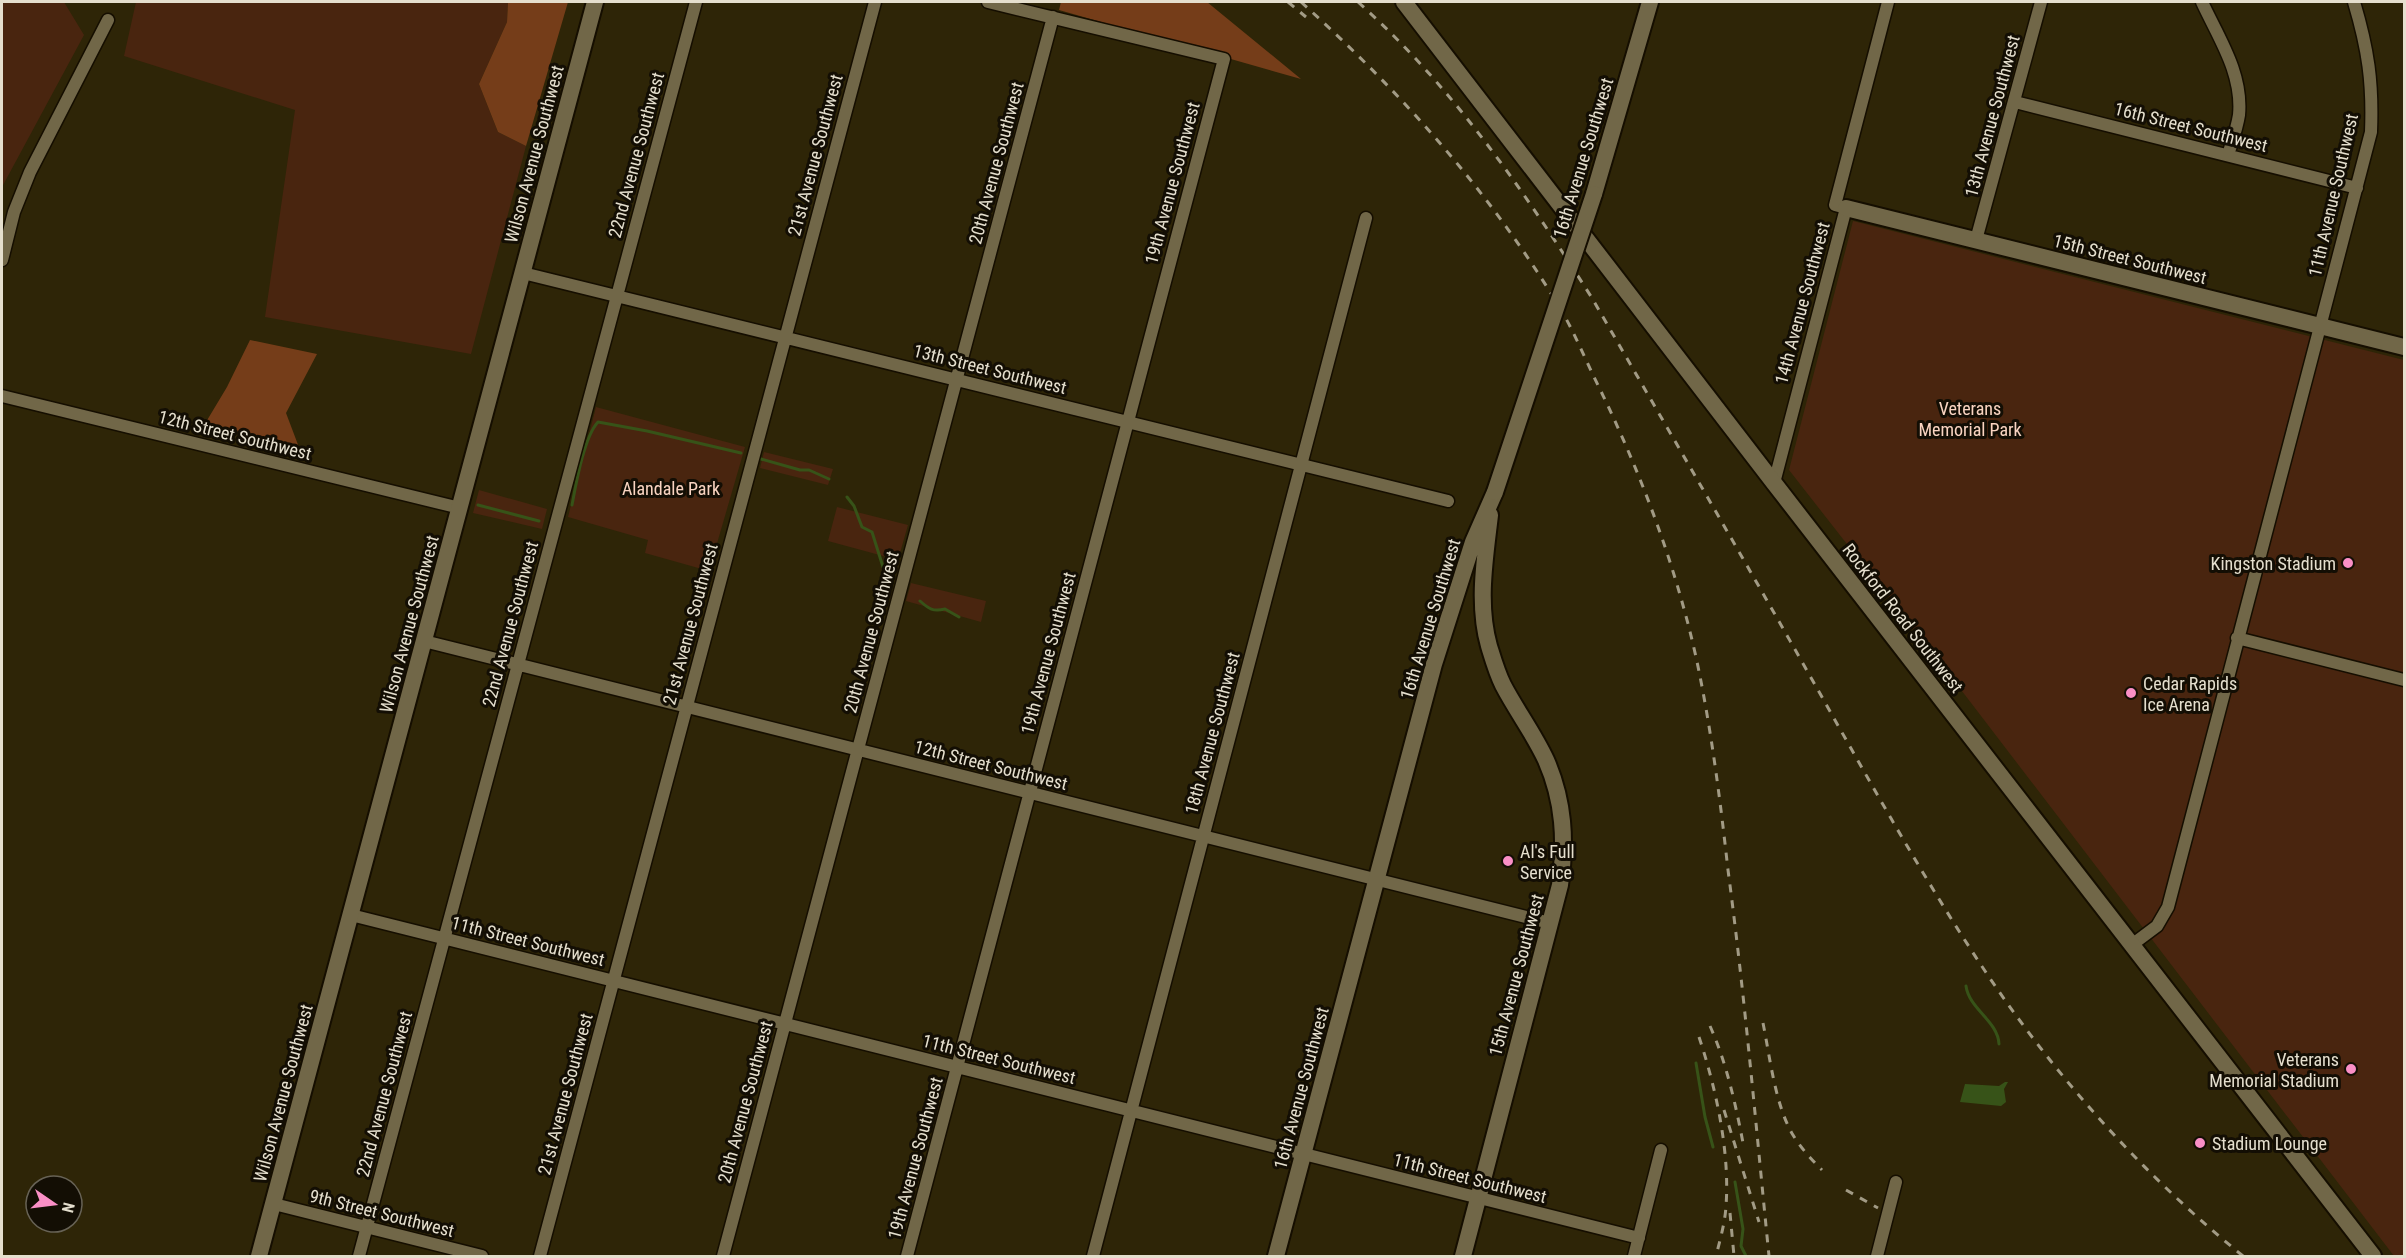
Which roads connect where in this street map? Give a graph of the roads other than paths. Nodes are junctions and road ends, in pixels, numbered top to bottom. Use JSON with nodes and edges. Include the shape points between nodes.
{"nodes":[{"id":1,"x":595,"y":2,"type":"edge"},
{"id":2,"x":696,"y":2,"type":"edge"},
{"id":3,"x":875,"y":2,"type":"edge"},
{"id":4,"x":988,"y":2,"type":"edge"},
{"id":5,"x":1404,"y":2,"type":"edge"},
{"id":6,"x":1650,"y":2,"type":"edge"},
{"id":7,"x":1888,"y":2,"type":"edge"},
{"id":8,"x":2042,"y":2,"type":"edge"},
{"id":9,"x":2202,"y":2,"type":"edge"},
{"id":10,"x":2354,"y":2,"type":"edge"},
{"id":11,"x":1053,"y":17,"type":"junction"},
{"id":12,"x":108,"y":20,"type":"dead end"},
{"id":13,"x":2015,"y":102,"type":"junction"},
{"id":14,"x":2228,"y":155,"type":"junction"},
{"id":15,"x":2357,"y":188,"type":"junction"},
{"id":16,"x":1846,"y":208,"type":"junction"},
{"id":17,"x":1366,"y":218,"type":"dead end"},
{"id":18,"x":1976,"y":240,"type":"junction"},
{"id":19,"x":2,"y":260,"type":"edge"},
{"id":20,"x":523,"y":273,"type":"junction"},
{"id":21,"x":616,"y":296,"type":"junction"},
{"id":22,"x":2320,"y":327,"type":"junction"},
{"id":23,"x":785,"y":337,"type":"junction"},
{"id":24,"x":2404,"y":347,"type":"edge"},
{"id":25,"x":956,"y":380,"type":"junction"},
{"id":26,"x":2,"y":396,"type":"edge"},
{"id":27,"x":1128,"y":422,"type":"junction"},
{"id":28,"x":1301,"y":465,"type":"junction"},
{"id":29,"x":1774,"y":483,"type":"junction"},
{"id":30,"x":1494,"y":496,"type":"junction"},
{"id":31,"x":1448,"y":501,"type":"dead end"},
{"id":32,"x":460,"y":508,"type":"junction"},
{"id":33,"x":2237,"y":638,"type":"junction"},
{"id":34,"x":424,"y":641,"type":"junction"},
{"id":35,"x":518,"y":665,"type":"junction"},
{"id":36,"x":2404,"y":680,"type":"edge"},
{"id":37,"x":687,"y":707,"type":"junction"},
{"id":38,"x":858,"y":750,"type":"junction"},
{"id":39,"x":1030,"y":793,"type":"junction"},
{"id":40,"x":1203,"y":836,"type":"junction"},
{"id":41,"x":1376,"y":879,"type":"junction"},
{"id":42,"x":351,"y":915,"type":"junction"},
{"id":43,"x":1550,"y":922,"type":"junction"},
{"id":44,"x":444,"y":938,"type":"junction"},
{"id":45,"x":2133,"y":944,"type":"junction"},
{"id":46,"x":613,"y":981,"type":"junction"},
{"id":47,"x":785,"y":1024,"type":"junction"},
{"id":48,"x":957,"y":1068,"type":"junction"},
{"id":49,"x":1131,"y":1111,"type":"junction"},
{"id":50,"x":1661,"y":1150,"type":"dead end"},
{"id":51,"x":1303,"y":1155,"type":"junction"},
{"id":52,"x":1896,"y":1182,"type":"dead end"},
{"id":53,"x":1478,"y":1199,"type":"junction"},
{"id":54,"x":274,"y":1204,"type":"junction"},
{"id":55,"x":366,"y":1227,"type":"junction"},
{"id":56,"x":1639,"y":1238,"type":"junction"},
{"id":57,"x":260,"y":1257,"type":"edge"},
{"id":58,"x":359,"y":1257,"type":"edge"},
{"id":59,"x":482,"y":1257,"type":"edge"},
{"id":60,"x":540,"y":1257,"type":"edge"},
{"id":61,"x":723,"y":1257,"type":"edge"},
{"id":62,"x":907,"y":1257,"type":"edge"},
{"id":63,"x":1093,"y":1257,"type":"edge"},
{"id":64,"x":1276,"y":1257,"type":"edge"},
{"id":65,"x":1463,"y":1257,"type":"edge"},
{"id":66,"x":1634,"y":1257,"type":"edge"},
{"id":67,"x":1877,"y":1257,"type":"edge"},
{"id":68,"x":2373,"y":1257,"type":"edge"}],
"edges":[{"from":1,"to":20,"type":"main road","name":"Wilson Avenue Southwest"},
{"from":2,"to":21,"type":"street","name":"22nd Avenue Southwest"},
{"from":3,"to":23,"type":"street","name":"21st Avenue Southwest"},
{"from":4,"to":11,"type":"street"},
{"from":5,"to":29,"type":"main road","name":"Rockford Road Southwest"},
{"from":6,"to":30,"type":"main road","name":"16th Avenue Southwest","bridge":true,"via":[[1594,194]]},
{"from":7,"to":16,"type":"street","name":"14th Avenue Southwest","via":[[1835,205]]},
{"from":8,"to":13,"type":"street","name":"13th Avenue Southwest"},
{"from":9,"to":14,"type":"street","via":[[2236,77],[2239,114]]},
{"from":10,"to":15,"type":"street","name":"11th Avenue Southwest","via":[[2370,62],[2373,92],[2370,132]]},
{"from":11,"to":25,"type":"street","name":"20th Avenue Southwest"},
{"from":11,"to":27,"type":"street","name":"19th Avenue Southwest","via":[[1224,59]]},
{"from":12,"to":19,"type":"street","via":[[30,172],[14,212]]},
{"from":13,"to":14,"type":"street","name":"16th Street Southwest"},
{"from":13,"to":18,"type":"street","name":"13th Avenue Southwest"},
{"from":14,"to":15,"type":"street","name":"16th Street Southwest"},
{"from":15,"to":22,"type":"street","name":"11th Avenue Southwest"},
{"from":16,"to":18,"type":"main road","name":"15th Street Southwest"},
{"from":16,"to":29,"type":"street","name":"14th Avenue Southwest"},
{"from":17,"to":28,"type":"street","name":"18th Avenue Southwest"},
{"from":18,"to":22,"type":"main road","name":"15th Street Southwest"},
{"from":20,"to":21,"type":"street","name":"13th Street Southwest"},
{"from":20,"to":32,"type":"main road","name":"Wilson Avenue Southwest"},
{"from":21,"to":23,"type":"street","name":"13th Street Southwest"},
{"from":21,"to":35,"type":"street","name":"22nd Avenue Southwest"},
{"from":22,"to":24,"type":"main road","name":"15th Street Southwest"},
{"from":22,"to":33,"type":"street","name":"11th Avenue Southwest"},
{"from":23,"to":25,"type":"street","name":"13th Street Southwest"},
{"from":23,"to":37,"type":"street","name":"21st Avenue Southwest"},
{"from":25,"to":27,"type":"street","name":"13th Street Southwest"},
{"from":25,"to":38,"type":"street","name":"20th Avenue Southwest"},
{"from":26,"to":32,"type":"street","name":"12th Street Southwest"},
{"from":27,"to":28,"type":"street","name":"13th Street Southwest"},
{"from":27,"to":39,"type":"street","name":"19th Avenue Southwest"},
{"from":28,"to":31,"type":"street","name":"13th Street Southwest"},
{"from":28,"to":40,"type":"street","name":"18th Avenue Southwest"},
{"from":29,"to":45,"type":"main road","name":"Rockford Road Southwest"},
{"from":30,"to":41,"type":"main road","name":"16th Avenue Southwest","via":[[1456,591]]},
{"from":30,"to":43,"type":"main road","name":"15th Avenue Southwest","via":[[1482,601],[1488,644],[1502,683],[1546,760],[1564,823],[1564,857]]},
{"from":32,"to":34,"type":"main road","name":"Wilson Avenue Southwest"},
{"from":33,"to":36,"type":"street"},
{"from":33,"to":45,"type":"street","name":"11th Avenue Southwest","via":[[2168,907],[2157,926]]},
{"from":34,"to":35,"type":"street","name":"12th Street Southwest"},
{"from":34,"to":42,"type":"main road","name":"Wilson Avenue Southwest"},
{"from":35,"to":37,"type":"street","name":"12th Street Southwest"},
{"from":35,"to":44,"type":"street","name":"22nd Avenue Southwest"},
{"from":37,"to":38,"type":"street","name":"12th Street Southwest"},
{"from":37,"to":46,"type":"street","name":"21st Avenue Southwest"},
{"from":38,"to":39,"type":"street","name":"12th Street Southwest"},
{"from":38,"to":47,"type":"street","name":"20th Avenue Southwest"},
{"from":39,"to":40,"type":"street","name":"12th Street Southwest"},
{"from":39,"to":48,"type":"street","name":"19th Avenue Southwest"},
{"from":40,"to":41,"type":"street","name":"12th Street Southwest"},
{"from":40,"to":49,"type":"street","name":"18th Avenue Southwest"},
{"from":41,"to":43,"type":"street","name":"12th Street Southwest"},
{"from":41,"to":51,"type":"main road","name":"16th Avenue Southwest"},
{"from":42,"to":44,"type":"street","name":"11th Street Southwest"},
{"from":42,"to":54,"type":"main road","name":"Wilson Avenue Southwest"},
{"from":43,"to":53,"type":"main road","name":"15th Avenue Southwest"},
{"from":44,"to":46,"type":"street","name":"11th Street Southwest"},
{"from":44,"to":55,"type":"street","name":"22nd Avenue Southwest"},
{"from":45,"to":68,"type":"main road","name":"Rockford Road Southwest"},
{"from":46,"to":47,"type":"street","name":"11th Street Southwest"},
{"from":46,"to":60,"type":"street","name":"21st Avenue Southwest"},
{"from":47,"to":48,"type":"street","name":"11th Street Southwest"},
{"from":47,"to":61,"type":"street","name":"20th Avenue Southwest"},
{"from":48,"to":49,"type":"street","name":"11th Street Southwest"},
{"from":48,"to":62,"type":"street","name":"19th Avenue Southwest"},
{"from":49,"to":51,"type":"street","name":"11th Street Southwest"},
{"from":49,"to":63,"type":"street","name":"18th Avenue Southwest"},
{"from":50,"to":56,"type":"street"},
{"from":51,"to":53,"type":"street","name":"11th Street Southwest"},
{"from":51,"to":64,"type":"main road","name":"16th Avenue Southwest"},
{"from":52,"to":67,"type":"street"},
{"from":53,"to":56,"type":"street","name":"11th Street Southwest"},
{"from":53,"to":65,"type":"main road","name":"15th Avenue Southwest"},
{"from":54,"to":55,"type":"street","name":"9th Street Southwest"},
{"from":54,"to":57,"type":"main road","name":"Wilson Avenue Southwest"},
{"from":55,"to":58,"type":"street","name":"22nd Avenue Southwest"},
{"from":55,"to":59,"type":"street","name":"9th Street Southwest"},
{"from":56,"to":66,"type":"street"}]}
